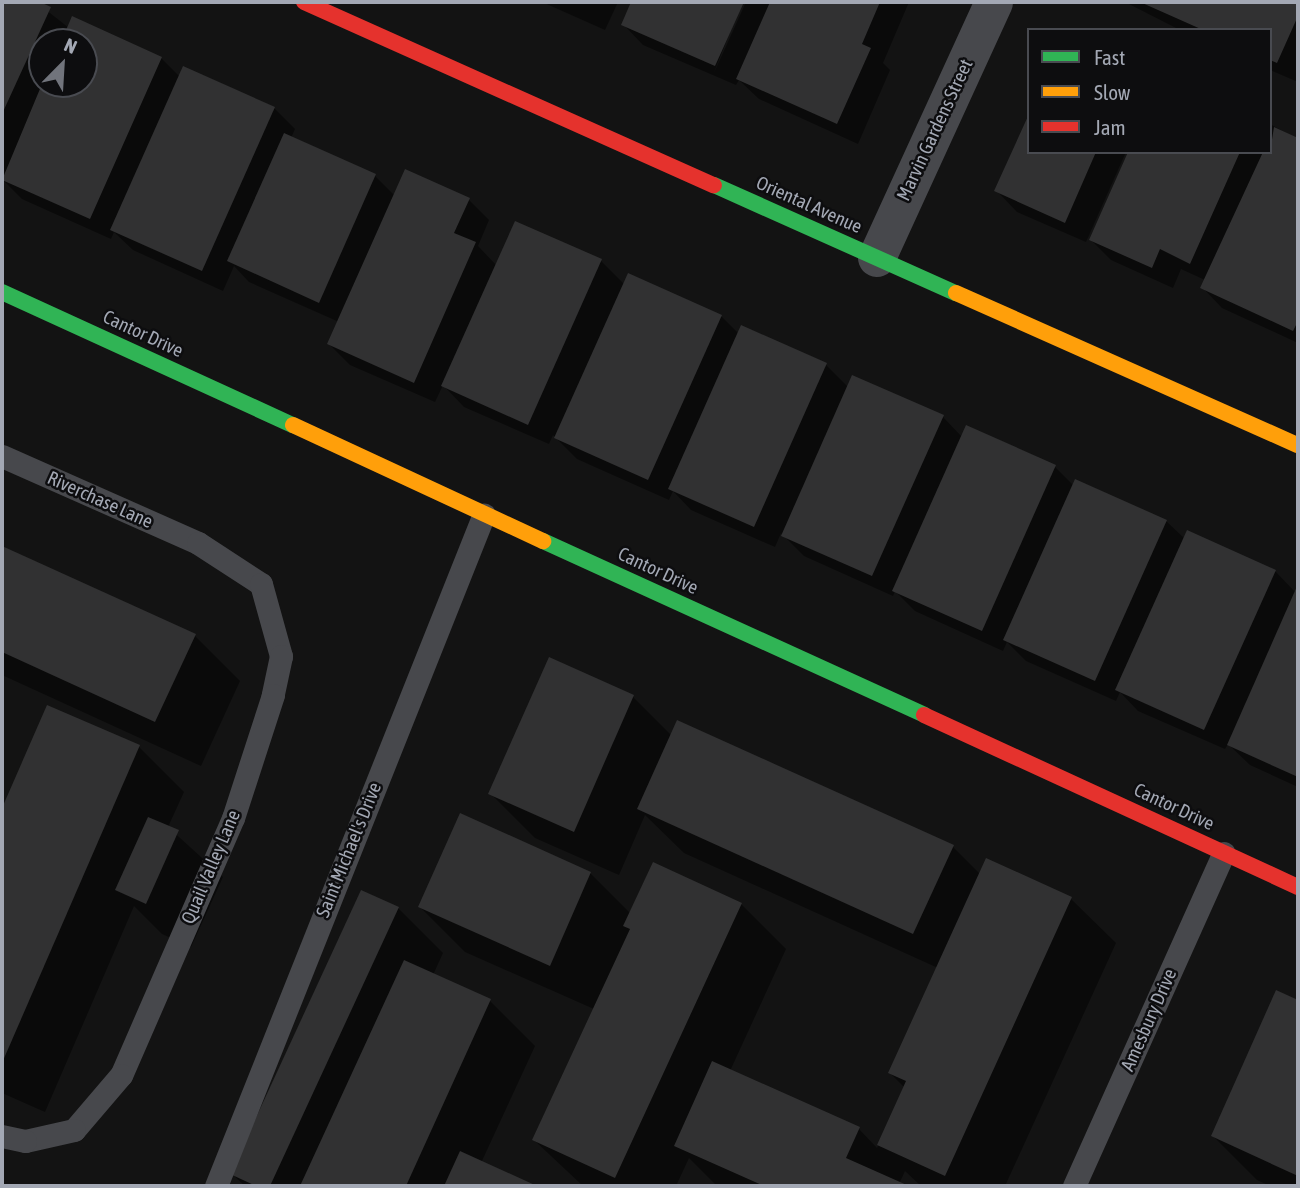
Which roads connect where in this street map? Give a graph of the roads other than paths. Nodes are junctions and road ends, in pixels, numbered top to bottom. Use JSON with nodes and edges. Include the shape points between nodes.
{"nodes":[{"id":1,"x":304,"y":2,"type":"edge"},
{"id":2,"x":994,"y":2,"type":"edge"},
{"id":3,"x":877,"y":258,"type":"junction"},
{"id":4,"x":2,"y":292,"type":"edge"},
{"id":5,"x":1298,"y":445,"type":"edge"},
{"id":6,"x":2,"y":456,"type":"edge"},
{"id":7,"x":484,"y":514,"type":"junction"},
{"id":8,"x":198,"y":543,"type":"joint"},
{"id":9,"x":1224,"y":853,"type":"junction"},
{"id":10,"x":1298,"y":887,"type":"edge"},
{"id":11,"x":2,"y":1136,"type":"edge"},
{"id":12,"x":216,"y":1186,"type":"edge"},
{"id":13,"x":1074,"y":1186,"type":"edge"}],
"edges":[{"from":1,"to":3,"type":"street","name":"Oriental Avenue"},
{"from":2,"to":3,"type":"street","name":"Marvin Gardens Street"},
{"from":3,"to":5,"type":"street","name":"Oriental Avenue"},
{"from":4,"to":7,"type":"street","name":"Cantor Drive"},
{"from":6,"to":8,"type":"lane","name":"Riverchase Lane"},
{"from":7,"to":9,"type":"street","name":"Cantor Drive"},
{"from":7,"to":12,"type":"lane","name":"Saint Michael's Drive"},
{"from":8,"to":11,"type":"lane","name":"Quail Valley Lane","via":[[261,584],[281,656],[261,737],[233,818],[121,1074],[74,1130],[25,1141]]},
{"from":9,"to":10,"type":"street","name":"Cantor Drive"},
{"from":9,"to":13,"type":"lane","name":"Amesbury Drive"}]}
